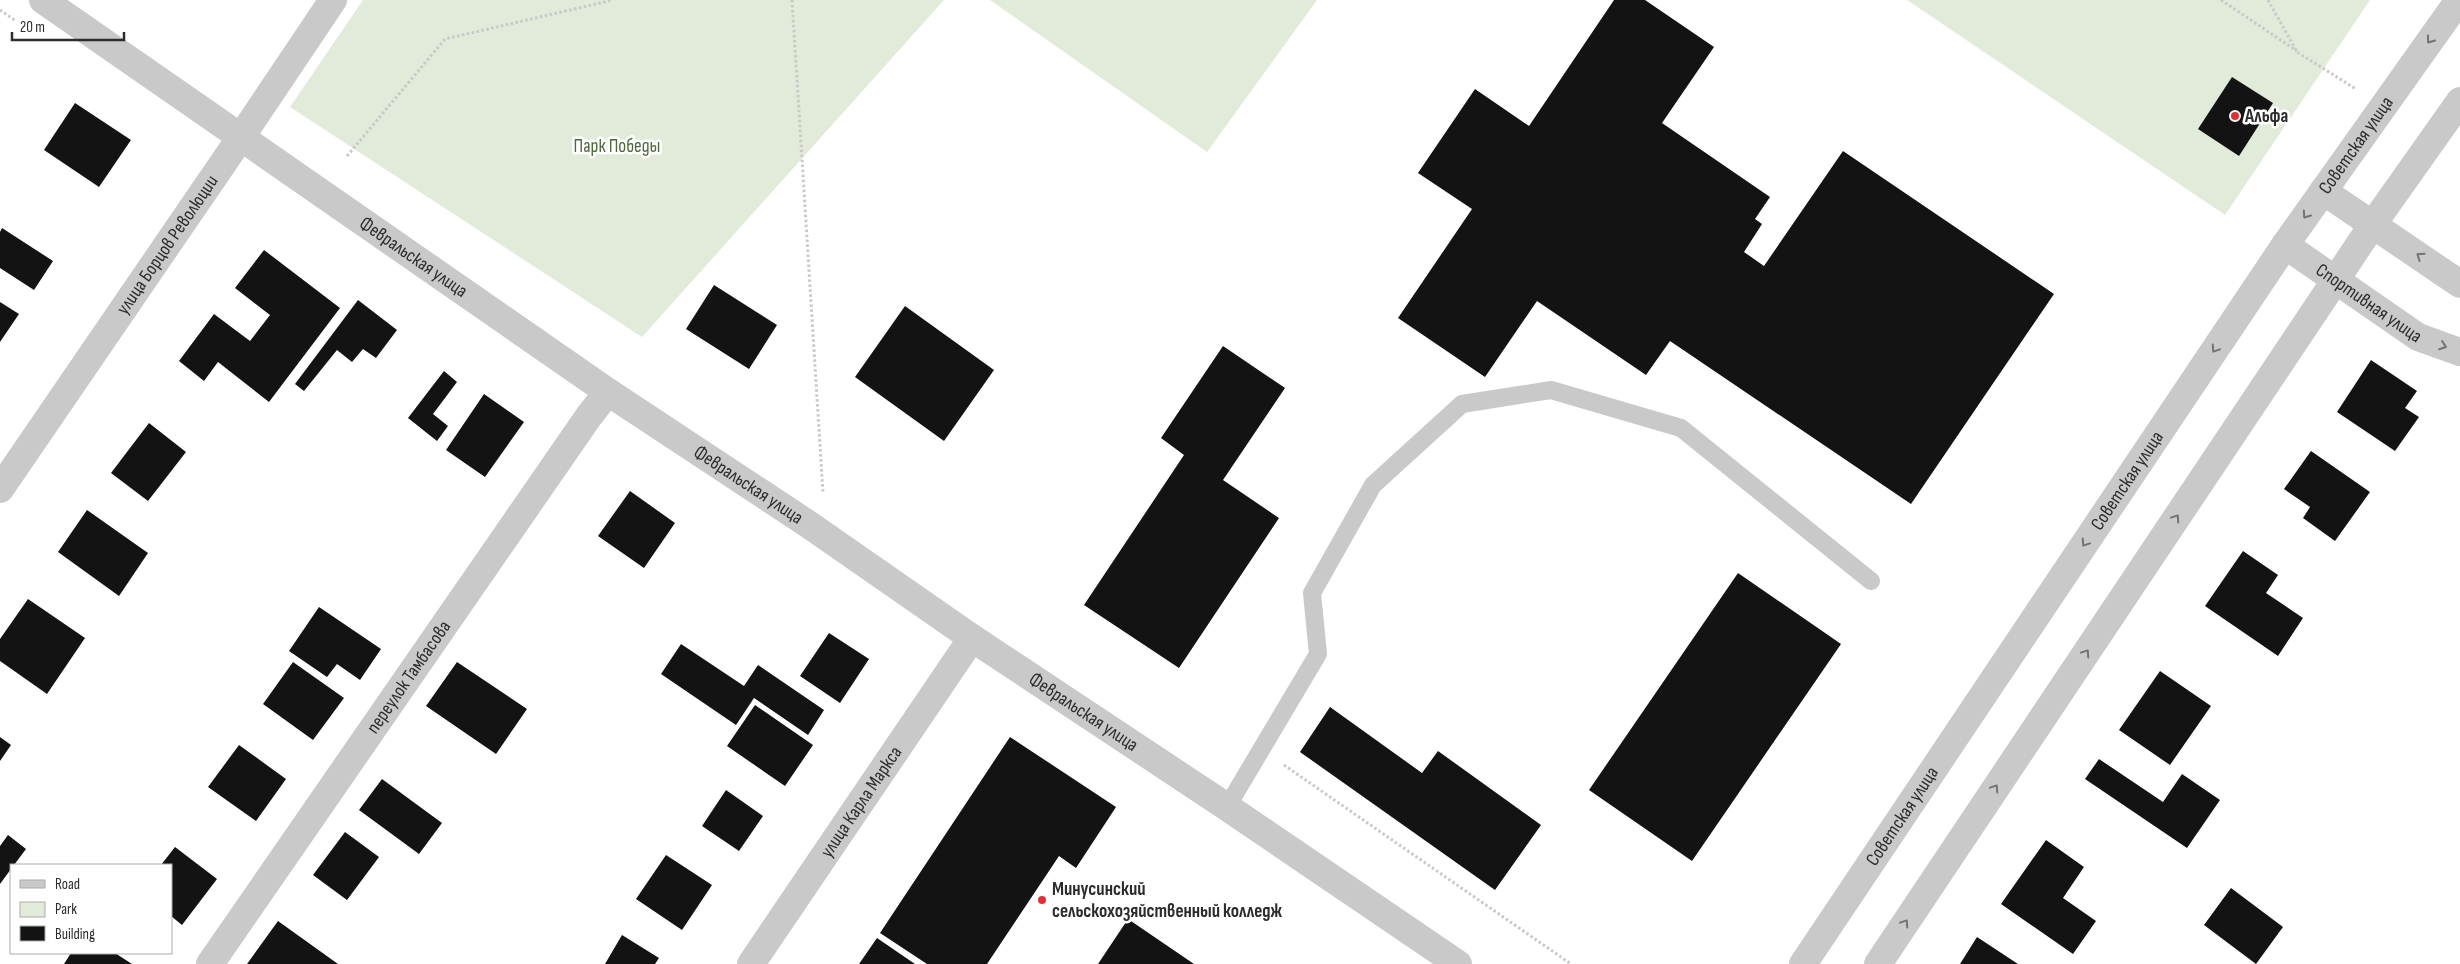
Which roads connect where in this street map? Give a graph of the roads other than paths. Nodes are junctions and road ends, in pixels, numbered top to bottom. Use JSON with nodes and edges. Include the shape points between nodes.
{"nodes":[{"id":1,"x":43,"y":0,"type":"edge"},
{"id":2,"x":333,"y":0,"type":"edge"},
{"id":3,"x":2459,"y":0,"type":"edge"},
{"id":4,"x":2460,"y":101,"type":"edge"},
{"id":5,"x":240,"y":137,"type":"junction"},
{"id":6,"x":2323,"y":191,"type":"junction"},
{"id":7,"x":2373,"y":224,"type":"junction"},
{"id":8,"x":2285,"y":245,"type":"junction"},
{"id":9,"x":2336,"y":279,"type":"junction"},
{"id":10,"x":2460,"y":284,"type":"edge"},
{"id":11,"x":2460,"y":352,"type":"edge"},
{"id":12,"x":608,"y":392,"type":"junction"},
{"id":13,"x":0,"y":489,"type":"edge"},
{"id":14,"x":1872,"y":581,"type":"dead end"},
{"id":15,"x":972,"y":638,"type":"junction"},
{"id":16,"x":1228,"y":807,"type":"junction"},
{"id":17,"x":210,"y":964,"type":"edge"},
{"id":18,"x":751,"y":964,"type":"edge"},
{"id":19,"x":1458,"y":964,"type":"edge"},
{"id":20,"x":1803,"y":964,"type":"edge"},
{"id":21,"x":1878,"y":964,"type":"edge"}],
"edges":[{"from":1,"to":5,"type":"street","name":"Февральская улица"},
{"from":2,"to":5,"type":"street","name":"улица Борцов Революции"},
{"from":3,"to":6,"type":"street","name":"Советская улица","one_way":true},
{"from":4,"to":7,"type":"street"},
{"from":5,"to":12,"type":"street","name":"Февральская улица"},
{"from":5,"to":13,"type":"street","name":"улица Борцов Революции"},
{"from":6,"to":7,"type":"street"},
{"from":6,"to":8,"type":"street","name":"Советская улица","one_way":true},
{"from":7,"to":9,"type":"street"},
{"from":10,"to":7,"type":"street","one_way":true},
{"from":8,"to":9,"type":"street","name":"Спортивная улица"},
{"from":8,"to":20,"type":"street","name":"Советская улица","one_way":true},
{"from":9,"to":11,"type":"street","name":"Спортивная улица","one_way":true,"via":[[2418,337]]},
{"from":21,"to":9,"type":"street","one_way":true},
{"from":12,"to":15,"type":"street","name":"Февральская улица","via":[[808,524]]},
{"from":12,"to":17,"type":"street","name":"переулок Тамбасова"},
{"from":14,"to":16,"type":"lane","via":[[1681,428],[1551,390],[1462,404],[1373,485],[1312,593],[1318,654]]},
{"from":15,"to":16,"type":"street","name":"Февральская улица"},
{"from":15,"to":18,"type":"street","name":"улица Карла Маркса"},
{"from":16,"to":19,"type":"street","name":"Февральская улица"}]}
